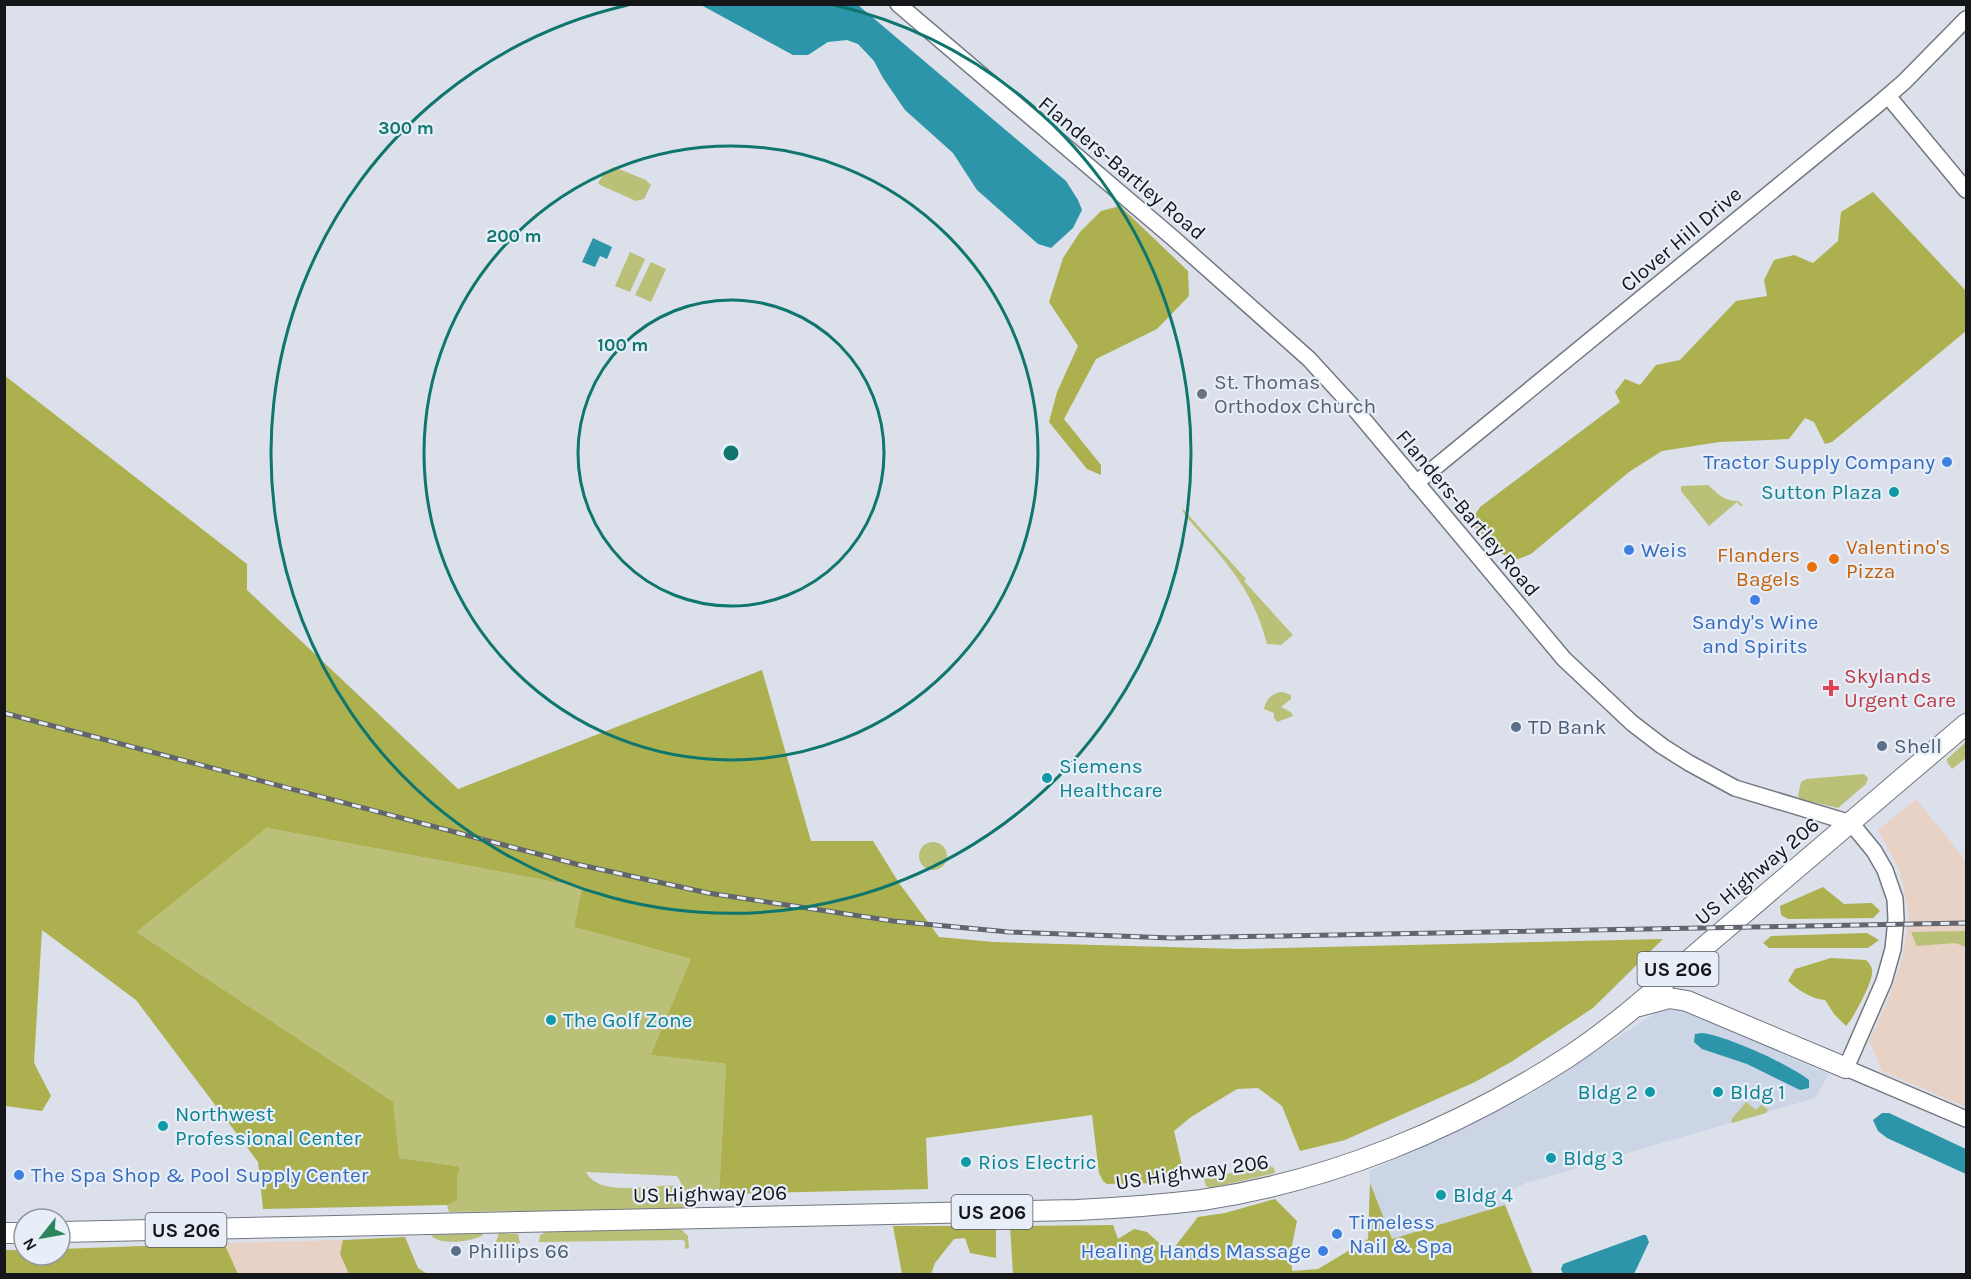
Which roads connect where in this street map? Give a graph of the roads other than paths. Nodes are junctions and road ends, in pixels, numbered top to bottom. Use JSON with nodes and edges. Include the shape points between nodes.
{"nodes":[{"id":1,"x":898,"y":4,"type":"edge"},
{"id":2,"x":1966,"y":19,"type":"edge"},
{"id":3,"x":1888,"y":96,"type":"junction"},
{"id":4,"x":1966,"y":190,"type":"edge"},
{"id":5,"x":1416,"y":483,"type":"junction"},
{"id":6,"x":1966,"y":724,"type":"edge"},
{"id":7,"x":1851,"y":823,"type":"junction"},
{"id":8,"x":1634,"y":1007,"type":"junction"},
{"id":9,"x":1846,"y":1068,"type":"junction"},
{"id":10,"x":1966,"y":1119,"type":"edge"},
{"id":11,"x":72,"y":1232,"type":"edge"}],
"edges":[{"from":1,"to":5,"type":"street","name":"Flanders-Bartley Road","via":[[1309,359]]},
{"from":2,"to":3,"type":"street","name":"Clover Hill Drive"},
{"from":3,"to":4,"type":"street"},
{"from":3,"to":5,"type":"street","name":"Clover Hill Drive"},
{"from":5,"to":7,"type":"street","name":"Flanders-Bartley Road","via":[[1564,659],[1641,731],[1735,788]]},
{"from":6,"to":7,"type":"highway","name":"US Highway 206","number":"US 206"},
{"from":7,"to":8,"type":"highway","name":"US Highway 206","number":"US 206"},
{"from":7,"to":9,"type":"street","via":[[1885,870],[1895,899],[1896,919],[1884,981]]},
{"from":8,"to":9,"type":"highway","via":[[1681,999]]},
{"from":8,"to":11,"type":"highway","name":"US Highway 206","number":"US 206","via":[[1566,1058],[1444,1126],[1322,1172],[1202,1200],[1077,1210]]},
{"from":9,"to":10,"type":"street"}]}
